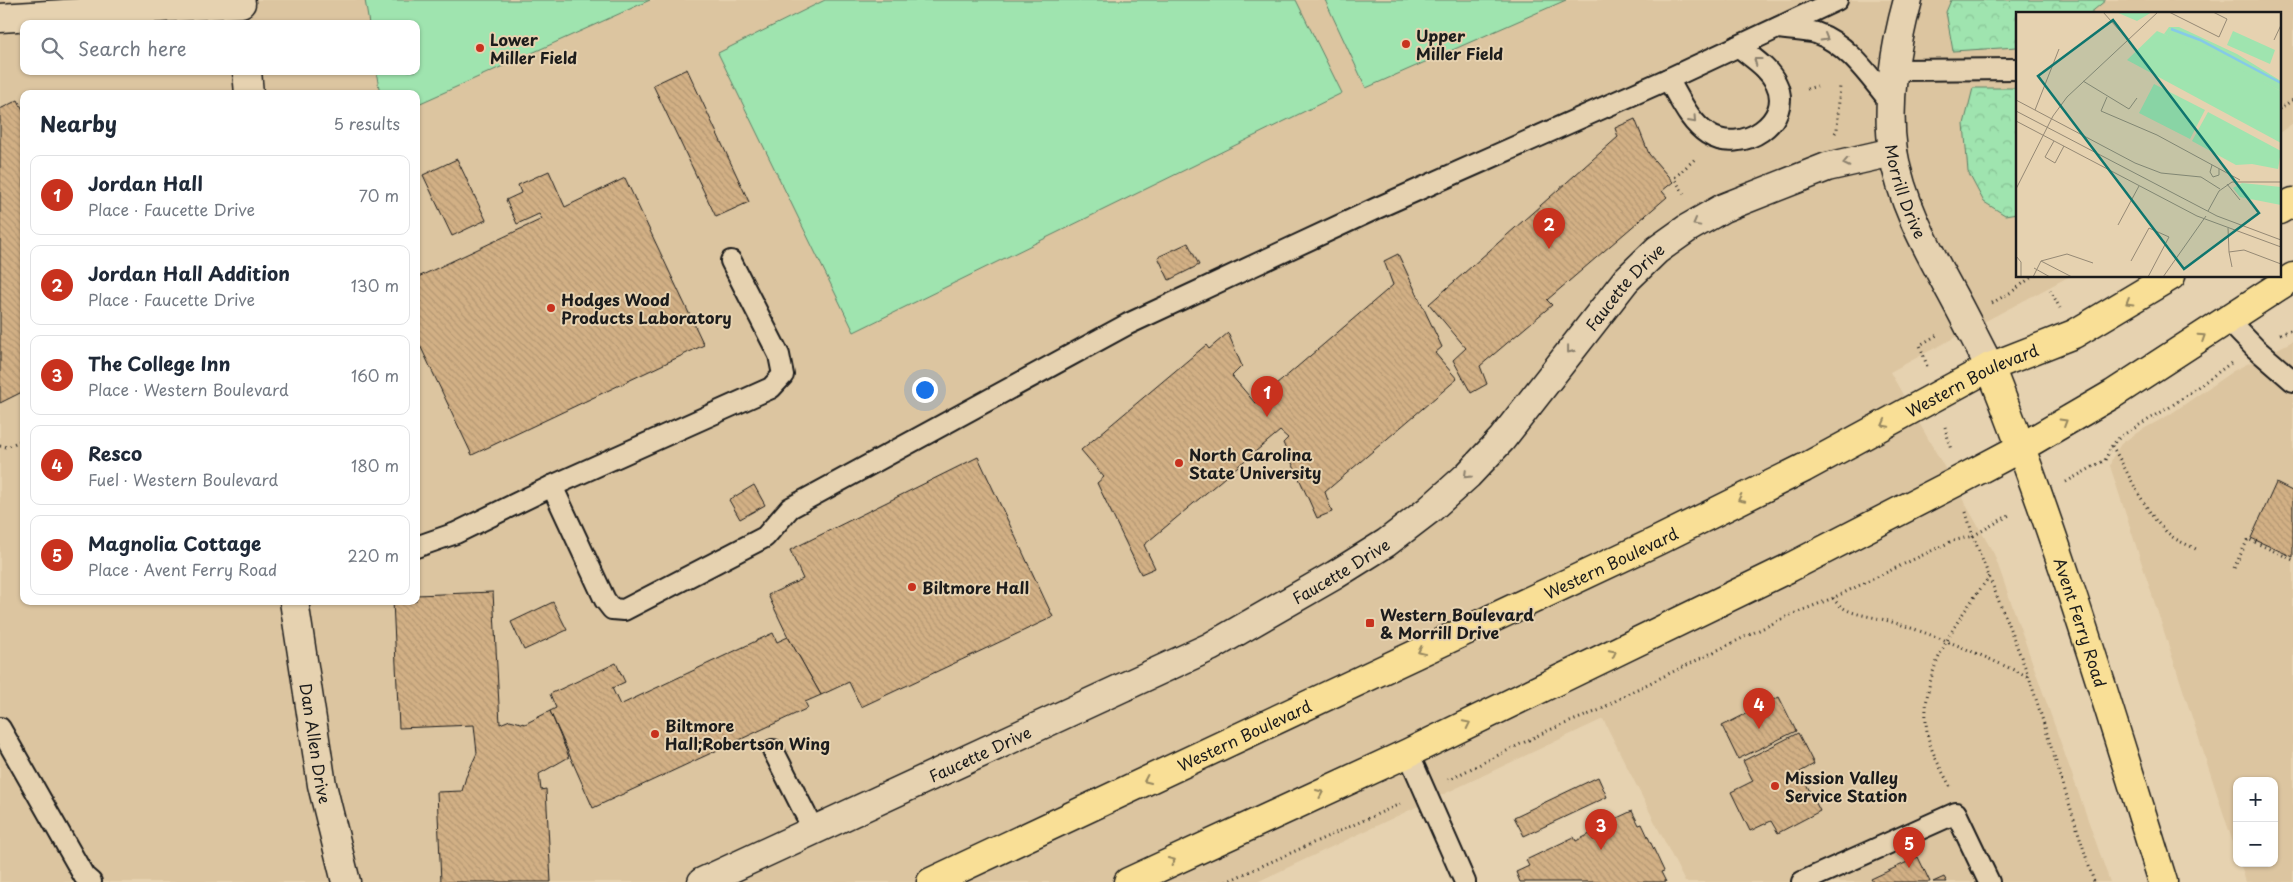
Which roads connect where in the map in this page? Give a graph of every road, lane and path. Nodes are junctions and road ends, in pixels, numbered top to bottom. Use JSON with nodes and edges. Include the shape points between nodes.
{"nodes":[{"id":1,"x":1837,"y":0,"type":"edge"},
{"id":2,"x":1908,"y":0,"type":"edge"},
{"id":3,"x":242,"y":9,"type":"edge"},
{"id":4,"x":0,"y":18,"type":"edge"},
{"id":5,"x":1778,"y":28,"type":"junction"},
{"id":6,"x":1738,"y":46,"type":"junction"},
{"id":7,"x":2016,"y":68,"type":"edge"},
{"id":8,"x":1895,"y":70,"type":"junction"},
{"id":9,"x":247,"y":75,"type":"edge"},
{"id":10,"x":1668,"y":78,"type":"junction"},
{"id":11,"x":1840,"y":83,"type":"dead end"},
{"id":12,"x":249,"y":90,"type":"edge"},
{"id":13,"x":2293,"y":100,"type":"edge"},
{"id":14,"x":1892,"y":104,"type":"junction"},
{"id":15,"x":2280,"y":108,"type":"edge"},
{"id":16,"x":1832,"y":135,"type":"dead end"},
{"id":17,"x":1893,"y":152,"type":"junction"},
{"id":18,"x":1699,"y":154,"type":"dead end"},
{"id":19,"x":1688,"y":200,"type":"dead end"},
{"id":20,"x":2293,"y":202,"type":"edge"},
{"id":21,"x":2280,"y":209,"type":"edge"},
{"id":22,"x":731,"y":261,"type":"dead end"},
{"id":23,"x":2293,"y":277,"type":"edge"},
{"id":24,"x":2030,"y":278,"type":"edge"},
{"id":25,"x":2168,"y":278,"type":"edge"},
{"id":26,"x":2013,"y":291,"type":"dead end"},
{"id":27,"x":2228,"y":320,"type":"junction"},
{"id":28,"x":2293,"y":329,"type":"edge"},
{"id":29,"x":2281,"y":333,"type":"dead end"},
{"id":30,"x":1920,"y":345,"type":"dead end"},
{"id":31,"x":2234,"y":360,"type":"dead end"},
{"id":32,"x":1990,"y":367,"type":"junction"},
{"id":33,"x":2293,"y":381,"type":"edge"},
{"id":34,"x":1937,"y":396,"type":"junction"},
{"id":35,"x":20,"y":441,"type":"edge"},
{"id":36,"x":2112,"y":445,"type":"junction"},
{"id":37,"x":0,"y":446,"type":"edge"},
{"id":38,"x":2022,"y":447,"type":"junction"},
{"id":39,"x":2106,"y":460,"type":"dead end"},
{"id":40,"x":1958,"y":481,"type":"junction"},
{"id":41,"x":552,"y":486,"type":"junction"},
{"id":42,"x":1973,"y":536,"type":"junction"},
{"id":43,"x":420,"y":546,"type":"edge"},
{"id":44,"x":2196,"y":549,"type":"dead end"},
{"id":45,"x":2293,"y":560,"type":"edge"},
{"id":46,"x":2234,"y":568,"type":"dead end"},
{"id":47,"x":1990,"y":576,"type":"junction"},
{"id":48,"x":1833,"y":598,"type":"junction"},
{"id":49,"x":295,"y":605,"type":"edge"},
{"id":50,"x":1947,"y":640,"type":"junction"},
{"id":51,"x":2029,"y":677,"type":"junction"},
{"id":52,"x":0,"y":728,"type":"edge"},
{"id":53,"x":772,"y":750,"type":"dead end"},
{"id":54,"x":1408,"y":753,"type":"junction"},
{"id":55,"x":1457,"y":776,"type":"dead end"},
{"id":56,"x":1393,"y":807,"type":"dead end"},
{"id":57,"x":1956,"y":814,"type":"junction"},
{"id":58,"x":813,"y":829,"type":"junction"},
{"id":59,"x":91,"y":882,"type":"edge"},
{"id":60,"x":346,"y":882,"type":"edge"},
{"id":61,"x":702,"y":882,"type":"edge"},
{"id":62,"x":932,"y":882,"type":"edge"},
{"id":63,"x":1128,"y":882,"type":"edge"},
{"id":64,"x":1226,"y":882,"type":"edge"},
{"id":65,"x":1465,"y":882,"type":"edge"},
{"id":66,"x":1802,"y":882,"type":"edge"},
{"id":67,"x":1989,"y":882,"type":"edge"},
{"id":68,"x":2094,"y":882,"type":"edge"},
{"id":69,"x":2163,"y":882,"type":"edge"}],
"edges":[{"from":1,"to":5,"type":"lane"},
{"from":2,"to":8,"type":"street","name":"Morrill Drive"},
{"from":3,"to":4,"type":"street"},
{"from":5,"to":6,"type":"lane"},
{"from":5,"to":14,"type":"lane","one_way":true,"via":[[1816,34],[1841,47]]},
{"from":6,"to":10,"type":"lane"},
{"from":10,"to":6,"type":"lane","one_way":true,"via":[[1690,117],[1708,134],[1730,142],[1755,138],[1778,109],[1777,85],[1766,68]]},
{"from":7,"to":8,"type":"lane"},
{"from":8,"to":14,"type":"street","name":"Morrill Drive"},
{"from":9,"to":12,"type":"street"},
{"from":10,"to":41,"type":"lane","via":[[1128,324],[790,508],[765,536],[624,610],[612,609],[605,600]]},
{"from":11,"to":16,"type":"path","via":[[1837,130]]},
{"from":13,"to":15,"type":"path"},
{"from":14,"to":17,"type":"street","name":"Morrill Drive"},
{"from":17,"to":32,"type":"street","name":"Morrill Drive","via":[[1915,221]]},
{"from":17,"to":58,"type":"street","name":"Faucette Drive","one_way":true,"via":[[1827,167],[1723,208],[1657,250],[1626,280],[1502,439],[1468,475],[1386,543],[1335,575],[1210,647]]},
{"from":18,"to":19,"type":"path","via":[[1674,178]]},
{"from":20,"to":21,"type":"main road"},
{"from":22,"to":41,"type":"lane","via":[[779,355],[783,376],[771,388]]},
{"from":23,"to":27,"type":"main road"},
{"from":24,"to":26,"type":"path"},
{"from":25,"to":32,"type":"main road","name":"Western Boulevard","one_way":true,"via":[[2074,334]]},
{"from":27,"to":33,"type":"lane"},
{"from":38,"to":27,"type":"main road","one_way":true,"via":[[2113,394]]},
{"from":28,"to":29,"type":"path"},
{"from":30,"to":34,"type":"path"},
{"from":31,"to":36,"type":"path"},
{"from":32,"to":34,"type":"main road","name":"Western Boulevard"},
{"from":32,"to":38,"type":"main road","name":"Avent Ferry Road"},
{"from":34,"to":40,"type":"path"},
{"from":34,"to":62,"type":"main road","name":"Western Boulevard","one_way":true,"via":[[1804,468],[1657,541]]},
{"from":35,"to":37,"type":"path","via":[[7,447]]},
{"from":36,"to":39,"type":"path"},
{"from":36,"to":44,"type":"path","via":[[2158,523],[2169,535]]},
{"from":38,"to":40,"type":"main road"},
{"from":38,"to":69,"type":"main road","name":"Avent Ferry Road","via":[[2086,634]]},
{"from":40,"to":42,"type":"path"},
{"from":54,"to":40,"type":"main road","one_way":true,"via":[[1789,568]]},
{"from":41,"to":43,"type":"lane","via":[[456,533]]},
{"from":42,"to":47,"type":"path"},
{"from":42,"to":48,"type":"path","via":[[1952,541]]},
{"from":45,"to":46,"type":"path","via":[[2248,539]]},
{"from":47,"to":50,"type":"path","via":[[1964,610]]},
{"from":47,"to":51,"type":"path"},
{"from":48,"to":50,"type":"path","via":[[1844,610]]},
{"from":48,"to":55,"type":"path","via":[[1788,616],[1600,710],[1547,730]]},
{"from":49,"to":60,"type":"street","name":"Dan Allen Drive","via":[[322,785]]},
{"from":50,"to":51,"type":"path"},
{"from":50,"to":57,"type":"path","via":[[1931,677],[1926,722],[1928,738],[1953,794]]},
{"from":51,"to":68,"type":"path"},
{"from":52,"to":59,"type":"lane","via":[[84,876]]},
{"from":53,"to":58,"type":"lane"},
{"from":63,"to":54,"type":"main road","one_way":true},
{"from":54,"to":65,"type":"lane"},
{"from":56,"to":64,"type":"path"},
{"from":57,"to":66,"type":"lane"},
{"from":57,"to":67,"type":"lane"},
{"from":58,"to":61,"type":"street","name":"Faucette Drive"}]}
